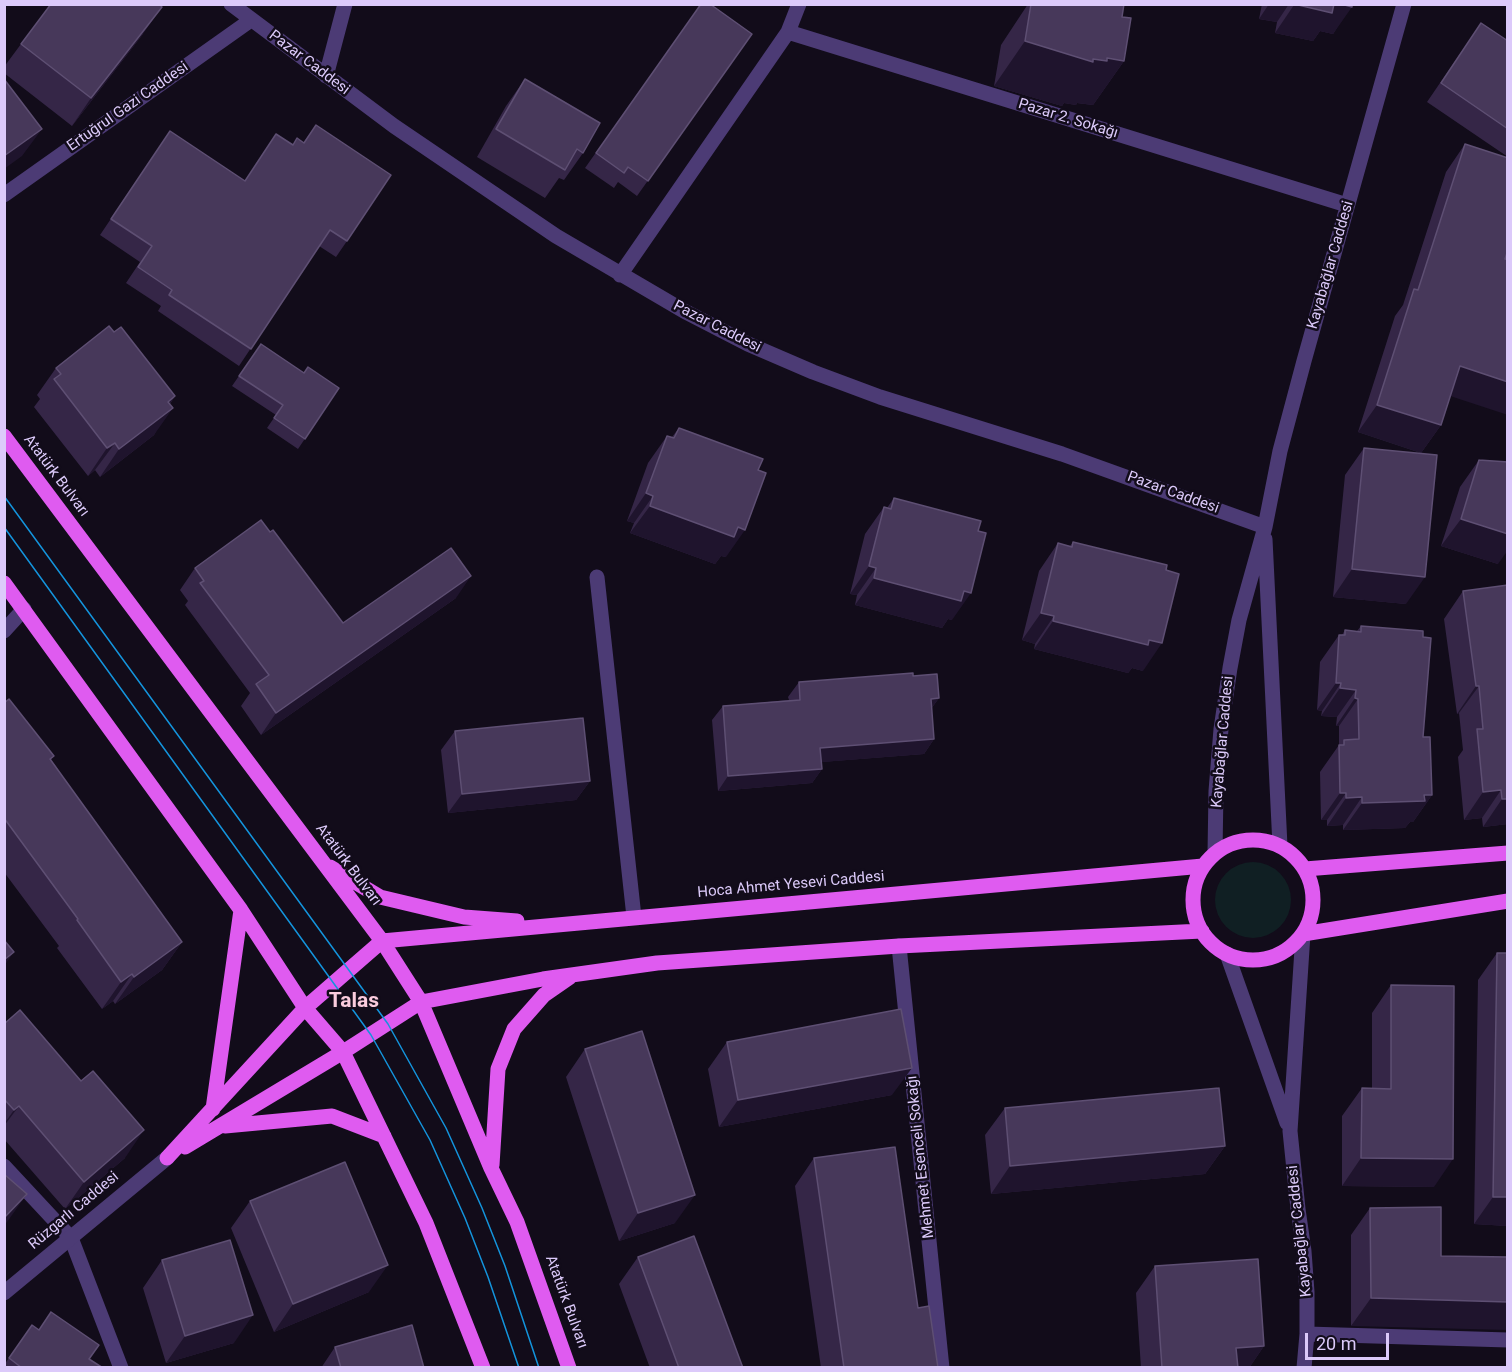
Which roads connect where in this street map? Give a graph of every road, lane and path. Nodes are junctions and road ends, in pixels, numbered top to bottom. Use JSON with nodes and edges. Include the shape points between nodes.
{"nodes":[{"id":1,"x":231,"y":4,"type":"edge"},
{"id":2,"x":345,"y":4,"type":"edge"},
{"id":3,"x":800,"y":4,"type":"edge"},
{"id":4,"x":1404,"y":4,"type":"edge"},
{"id":5,"x":251,"y":20,"type":"junction"},
{"id":6,"x":788,"y":32,"type":"junction"},
{"id":7,"x":326,"y":76,"type":"junction"},
{"id":8,"x":4,"y":195,"type":"edge"},
{"id":9,"x":1347,"y":205,"type":"junction"},
{"id":10,"x":620,"y":275,"type":"junction"},
{"id":11,"x":4,"y":436,"type":"edge"},
{"id":12,"x":1264,"y":527,"type":"junction"},
{"id":13,"x":597,"y":577,"type":"dead end"},
{"id":14,"x":4,"y":582,"type":"edge"},
{"id":15,"x":24,"y":609,"type":"junction"},
{"id":16,"x":4,"y":631,"type":"edge"},
{"id":17,"x":1280,"y":846,"type":"junction"},
{"id":18,"x":1215,"y":853,"type":"junction"},
{"id":19,"x":1508,"y":853,"type":"edge"},
{"id":20,"x":323,"y":862,"type":"junction"},
{"id":21,"x":1203,"y":866,"type":"junction"},
{"id":22,"x":1305,"y":869,"type":"junction"},
{"id":23,"x":1508,"y":902,"type":"edge"},
{"id":24,"x":241,"y":910,"type":"junction"},
{"id":25,"x":634,"y":916,"type":"junction"},
{"id":26,"x":559,"y":924,"type":"junction"},
{"id":27,"x":1202,"y":931,"type":"junction"},
{"id":28,"x":1303,"y":934,"type":"junction"},
{"id":29,"x":382,"y":941,"type":"junction"},
{"id":30,"x":900,"y":946,"type":"junction"},
{"id":31,"x":1227,"y":954,"type":"junction"},
{"id":32,"x":574,"y":975,"type":"junction"},
{"id":33,"x":421,"y":1002,"type":"junction"},
{"id":34,"x":305,"y":1008,"type":"junction"},
{"id":35,"x":344,"y":1052,"type":"junction"},
{"id":36,"x":213,"y":1109,"type":"junction"},
{"id":37,"x":219,"y":1126,"type":"junction"},
{"id":38,"x":1290,"y":1131,"type":"junction"},
{"id":39,"x":384,"y":1137,"type":"junction"},
{"id":40,"x":167,"y":1158,"type":"junction"},
{"id":41,"x":4,"y":1166,"type":"edge"},
{"id":42,"x":491,"y":1168,"type":"junction"},
{"id":43,"x":71,"y":1238,"type":"junction"},
{"id":44,"x":4,"y":1293,"type":"edge"},
{"id":45,"x":1307,"y":1334,"type":"junction"},
{"id":46,"x":1508,"y":1340,"type":"edge"},
{"id":47,"x":121,"y":1368,"type":"edge"},
{"id":48,"x":483,"y":1368,"type":"edge"},
{"id":49,"x":569,"y":1368,"type":"edge"},
{"id":50,"x":942,"y":1368,"type":"edge"},
{"id":51,"x":1304,"y":1368,"type":"edge"}],
"edges":[{"from":1,"to":5,"type":"street","name":"Pazar Caddesi"},
{"from":2,"to":7,"type":"street"},
{"from":3,"to":6,"type":"street"},
{"from":4,"to":9,"type":"street","name":"Kayabağlar Caddesi"},
{"from":5,"to":7,"type":"street","name":"Pazar Caddesi"},
{"from":5,"to":8,"type":"street","name":"Ertuğrul Gazi Caddesi"},
{"from":6,"to":9,"type":"street","name":"Pazar 2. Sokağı"},
{"from":6,"to":10,"type":"street"},
{"from":7,"to":10,"type":"street","name":"Pazar Caddesi","via":[[495,196]]},
{"from":9,"to":12,"type":"street","name":"Kayabağlar Caddesi","via":[[1280,451]]},
{"from":10,"to":12,"type":"street","name":"Pazar Caddesi","via":[[748,344],[813,372],[1062,454]]},
{"from":11,"to":20,"type":"main road","name":"Atatürk Bulvarı"},
{"from":12,"to":17,"type":"street","name":"Kayabağlar Caddesi"},
{"from":12,"to":18,"type":"street","name":"Kayabağlar Caddesi","via":[[1230,668],[1219,760]]},
{"from":13,"to":25,"type":"street"},
{"from":14,"to":15,"type":"main road"},
{"from":15,"to":16,"type":"street"},
{"from":15,"to":24,"type":"main road"},
{"from":17,"to":18,"type":"main road","via":[[1246,840]]},
{"from":17,"to":22,"type":"main road"},
{"from":18,"to":21,"type":"main road"},
{"from":19,"to":22,"type":"main road"},
{"from":20,"to":26,"type":"main road","via":[[380,897],[411,906],[464,917]]},
{"from":20,"to":29,"type":"main road","name":"Atatürk Bulvarı"},
{"from":21,"to":25,"type":"main road","name":"Hoca Ahmet Yesevi Caddesi"},
{"from":21,"to":27,"type":"main road","via":[[1193,898]]},
{"from":22,"to":28,"type":"main road","via":[[1314,902]]},
{"from":23,"to":28,"type":"main road"},
{"from":24,"to":34,"type":"main road"},
{"from":24,"to":36,"type":"main road"},
{"from":25,"to":26,"type":"main road","name":"Hoca Ahmet Yesevi Caddesi"},
{"from":26,"to":29,"type":"main road","name":"Hoca Ahmet Yesevi Caddesi"},
{"from":27,"to":30,"type":"main road"},
{"from":27,"to":31,"type":"main road"},
{"from":28,"to":31,"type":"main road","via":[[1277,956],[1260,960]]},
{"from":28,"to":38,"type":"street","name":"Kayabağlar Caddesi"},
{"from":29,"to":33,"type":"main road","name":"Atatürk Bulvarı"},
{"from":29,"to":34,"type":"main road","name":"Rüzgarlı Caddesi"},
{"from":30,"to":32,"type":"main road","via":[[657,963]]},
{"from":30,"to":50,"type":"street","name":"Mehmet Esenceli Sokağı"},
{"from":31,"to":38,"type":"street","name":"Kayabağlar Caddesi"},
{"from":32,"to":33,"type":"main road"},
{"from":32,"to":42,"type":"main road","via":[[544,995],[514,1029],[498,1069]]},
{"from":33,"to":35,"type":"main road","name":"Rüzgarlı Caddesi"},
{"from":33,"to":42,"type":"main road","name":"Atatürk Bulvarı"},
{"from":34,"to":35,"type":"main road"},
{"from":34,"to":36,"type":"main road","name":"Rüzgarlı Caddesi"},
{"from":35,"to":37,"type":"main road","name":"Rüzgarlı Caddesi"},
{"from":35,"to":39,"type":"main road"},
{"from":36,"to":40,"type":"main road","name":"Rüzgarlı Caddesi"},
{"from":37,"to":39,"type":"main road","via":[[332,1116]]},
{"from":37,"to":40,"type":"main road","name":"Rüzgarlı Caddesi"},
{"from":38,"to":45,"type":"street","name":"Kayabağlar Caddesi","via":[[1304,1251]]},
{"from":39,"to":48,"type":"main road","via":[[426,1223]]},
{"from":40,"to":43,"type":"street","name":"Rüzgarlı Caddesi"},
{"from":41,"to":43,"type":"street"},
{"from":42,"to":49,"type":"main road","name":"Atatürk Bulvarı","via":[[517,1222]]},
{"from":43,"to":44,"type":"street","name":"Rüzgarlı Caddesi"},
{"from":43,"to":47,"type":"street"},
{"from":45,"to":46,"type":"street"},
{"from":45,"to":51,"type":"street","name":"Kayabağlar Caddesi"}]}
